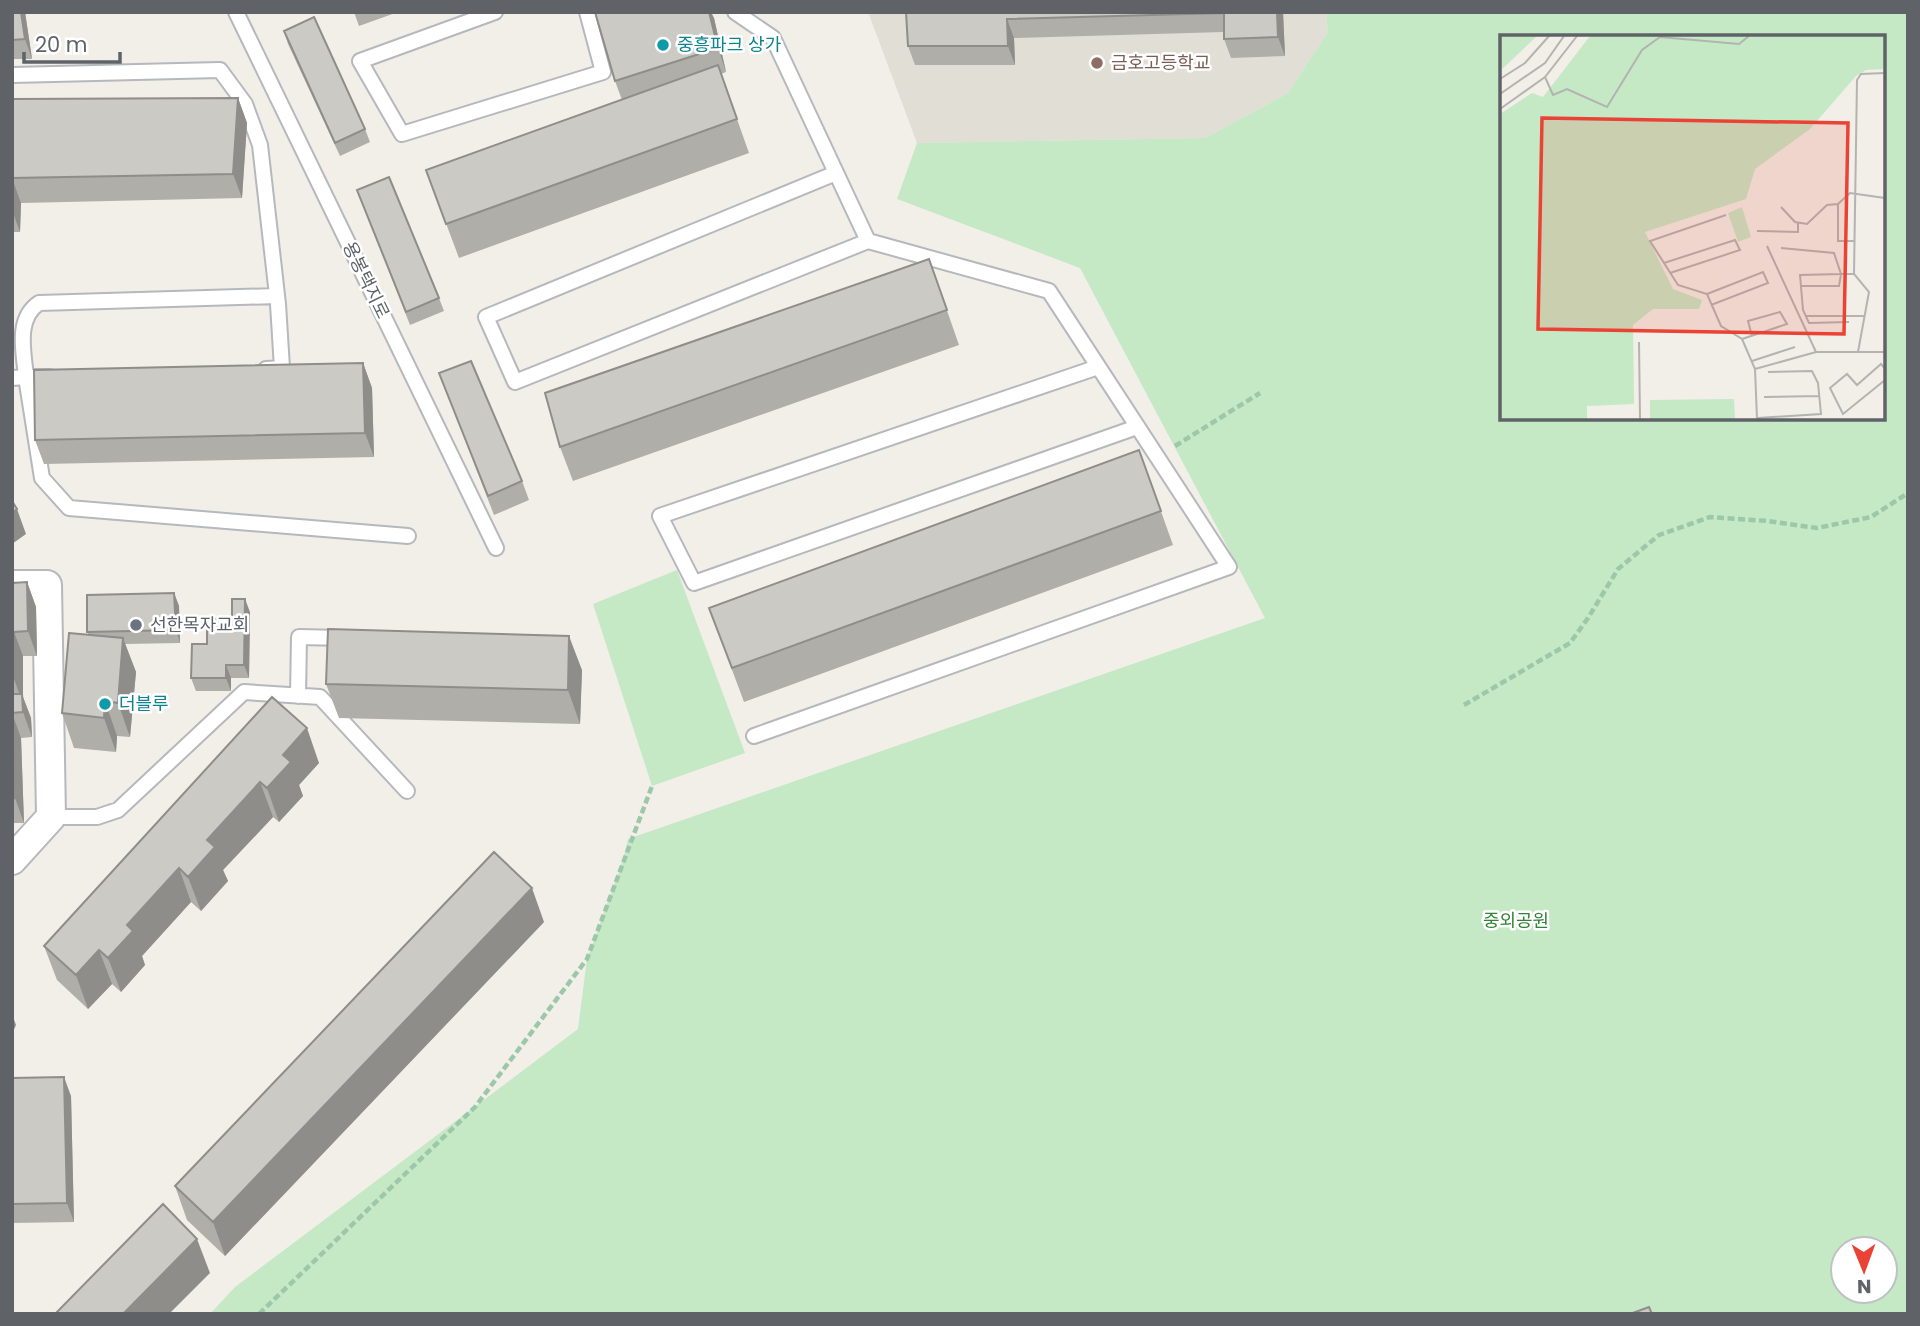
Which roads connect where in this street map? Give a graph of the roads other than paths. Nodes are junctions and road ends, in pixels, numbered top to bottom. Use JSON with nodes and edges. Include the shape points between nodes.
{"nodes":[{"id":1,"x":236,"y":12,"type":"edge"},
{"id":2,"x":495,"y":12,"type":"edge"},
{"id":3,"x":587,"y":12,"type":"edge"},
{"id":4,"x":735,"y":12,"type":"edge"},
{"id":5,"x":12,"y":75,"type":"edge"},
{"id":6,"x":836,"y":173,"type":"junction"},
{"id":7,"x":868,"y":241,"type":"junction"},
{"id":8,"x":277,"y":296,"type":"junction"},
{"id":9,"x":1098,"y":367,"type":"junction"},
{"id":10,"x":255,"y":369,"type":"edge"},
{"id":11,"x":66,"y":376,"type":"edge"},
{"id":12,"x":19,"y":378,"type":"edge"},
{"id":13,"x":1137,"y":427,"type":"junction"},
{"id":14,"x":408,"y":536,"type":"dead end"},
{"id":15,"x":496,"y":548,"type":"dead end"},
{"id":16,"x":12,"y":585,"type":"edge"},
{"id":17,"x":353,"y":638,"type":"edge"},
{"id":18,"x":298,"y":696,"type":"junction"},
{"id":19,"x":754,"y":736,"type":"dead end"},
{"id":20,"x":407,"y":791,"type":"dead end"},
{"id":21,"x":51,"y":817,"type":"junction"},
{"id":22,"x":12,"y":860,"type":"edge"}],
"edges":[{"from":1,"to":15,"type":"lane","name":"용봉택지로"},
{"from":2,"to":3,"type":"lane","via":[[360,61],[402,134],[603,72]]},
{"from":4,"to":6,"type":"lane","via":[[773,38]]},
{"from":5,"to":8,"type":"lane","via":[[220,70],[245,104],[241,112],[260,145]]},
{"from":6,"to":7,"type":"lane"},
{"from":6,"to":7,"type":"lane","via":[[486,317],[515,382]]},
{"from":7,"to":9,"type":"lane","via":[[1049,291]]},
{"from":8,"to":10,"type":"lane","via":[[282,368]]},
{"from":8,"to":12,"type":"lane","via":[[38,303],[30,309],[23,328]]},
{"from":9,"to":13,"type":"lane"},
{"from":9,"to":13,"type":"lane","via":[[660,516],[694,583]]},
{"from":11,"to":12,"type":"lane"},
{"from":12,"to":14,"type":"lane","via":[[43,478],[69,508]]},
{"from":13,"to":19,"type":"lane","via":[[1229,568]]},
{"from":16,"to":21,"type":"street","via":[[47,585]]},
{"from":17,"to":18,"type":"lane","via":[[299,637]]},
{"from":18,"to":20,"type":"lane","via":[[320,697]]},
{"from":18,"to":21,"type":"lane","via":[[244,692],[118,810],[97,817]]},
{"from":21,"to":22,"type":"street"}]}
